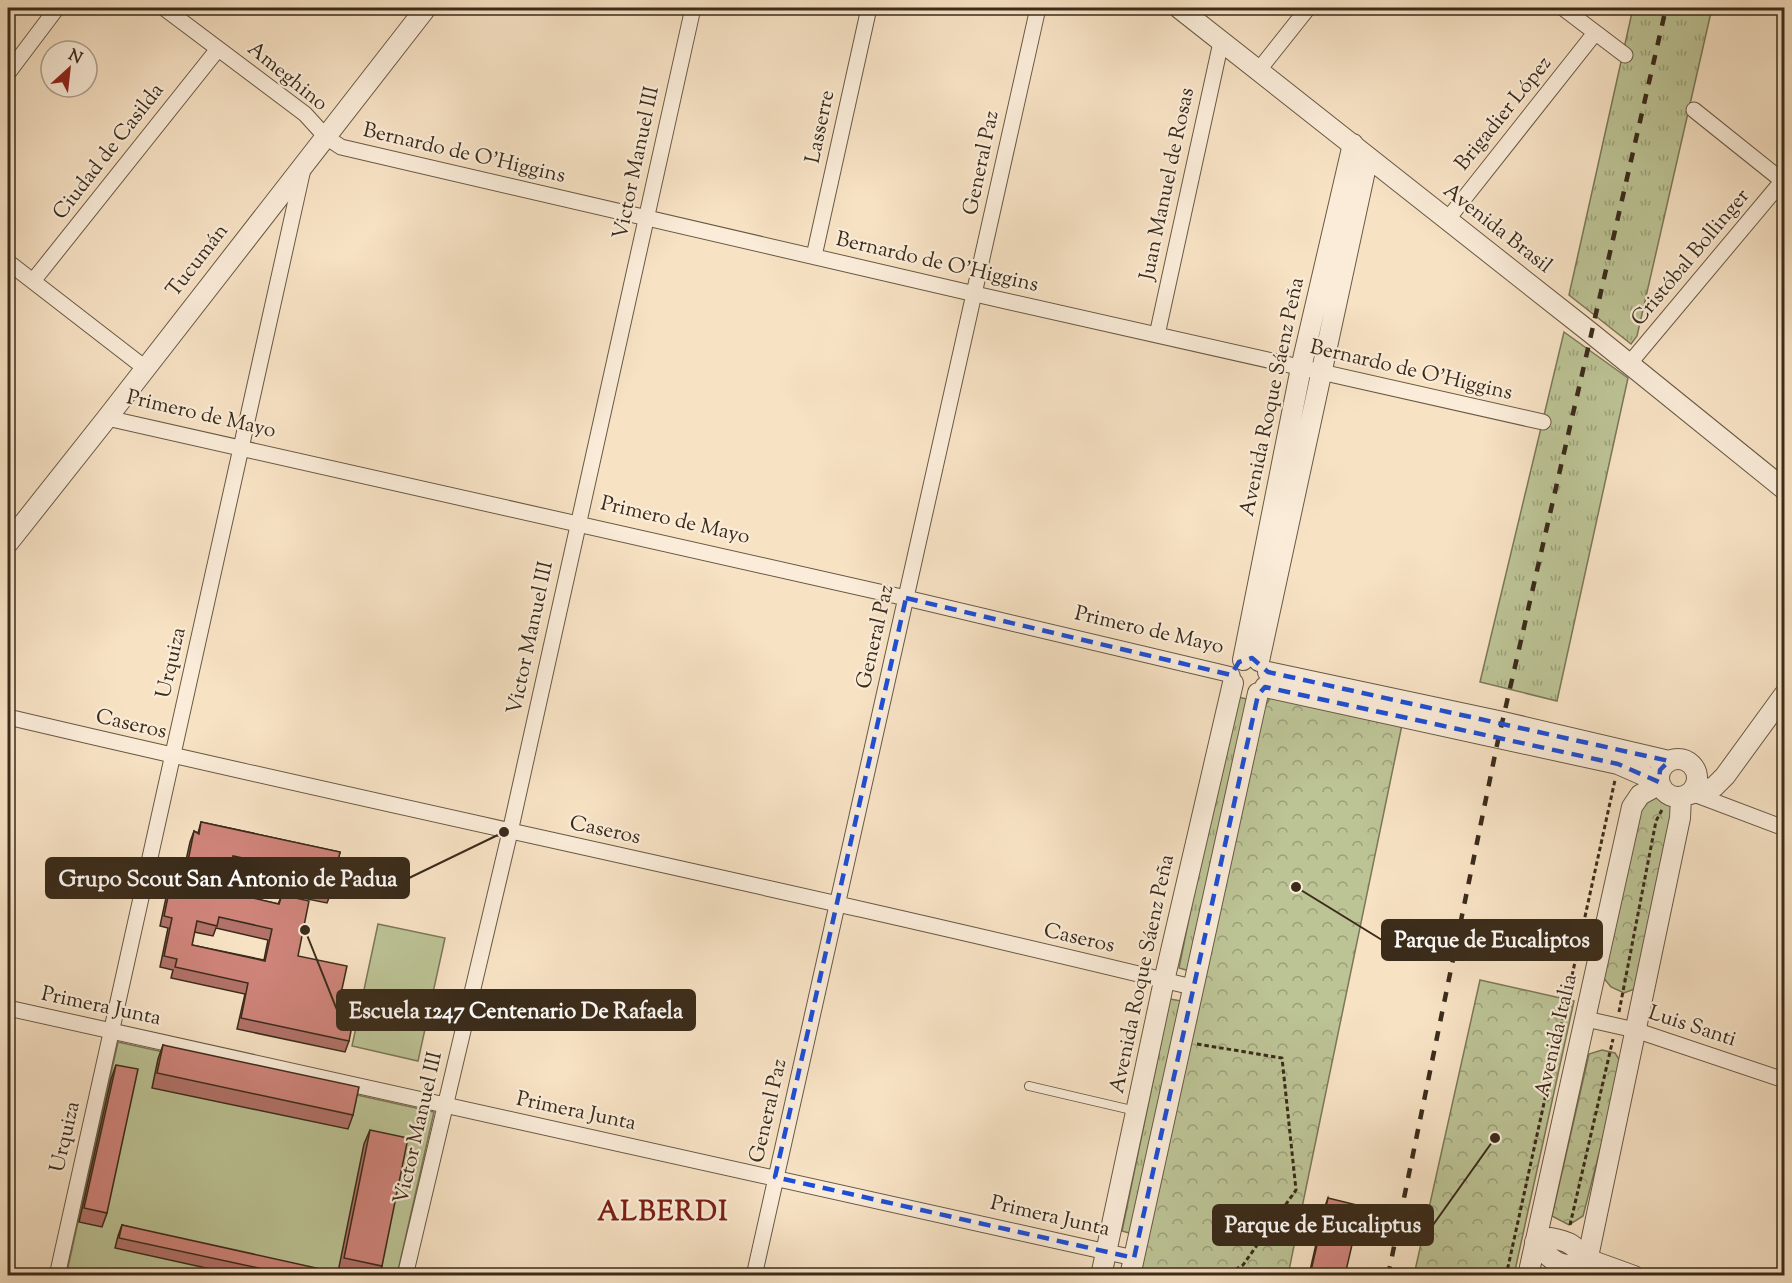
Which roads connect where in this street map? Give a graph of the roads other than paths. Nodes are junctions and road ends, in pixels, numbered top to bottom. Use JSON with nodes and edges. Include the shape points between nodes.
{"nodes":[{"id":1,"x":57,"y":8,"type":"edge"},
{"id":2,"x":164,"y":8,"type":"edge"},
{"id":3,"x":426,"y":8,"type":"edge"},
{"id":4,"x":693,"y":8,"type":"edge"},
{"id":5,"x":868,"y":8,"type":"edge"},
{"id":6,"x":1038,"y":8,"type":"edge"},
{"id":7,"x":1179,"y":8,"type":"edge"},
{"id":8,"x":1308,"y":8,"type":"edge"},
{"id":9,"x":1563,"y":8,"type":"edge"},
{"id":10,"x":1595,"y":33,"type":"junction"},
{"id":11,"x":1221,"y":42,"type":"junction"},
{"id":12,"x":218,"y":49,"type":"junction"},
{"id":13,"x":1625,"y":55,"type":"dead end"},
{"id":14,"x":1258,"y":71,"type":"junction"},
{"id":15,"x":8,"y":73,"type":"edge"},
{"id":16,"x":1694,"y":110,"type":"dead end"},
{"id":17,"x":326,"y":137,"type":"junction"},
{"id":18,"x":1360,"y":151,"type":"junction"},
{"id":19,"x":304,"y":165,"type":"junction"},
{"id":20,"x":1784,"y":181,"type":"edge"},
{"id":21,"x":646,"y":218,"type":"junction"},
{"id":22,"x":1447,"y":220,"type":"junction"},
{"id":23,"x":814,"y":256,"type":"junction"},
{"id":24,"x":8,"y":262,"type":"edge"},
{"id":25,"x":33,"y":281,"type":"junction"},
{"id":26,"x":975,"y":294,"type":"junction"},
{"id":27,"x":1157,"y":335,"type":"junction"},
{"id":28,"x":1629,"y":364,"type":"junction"},
{"id":29,"x":145,"y":368,"type":"junction"},
{"id":30,"x":1311,"y":370,"type":"junction"},
{"id":31,"x":107,"y":418,"type":"junction"},
{"id":32,"x":1542,"y":422,"type":"dead end"},
{"id":33,"x":242,"y":448,"type":"junction"},
{"id":34,"x":1785,"y":489,"type":"edge"},
{"id":35,"x":578,"y":524,"type":"junction"},
{"id":36,"x":8,"y":543,"type":"edge"},
{"id":37,"x":906,"y":598,"type":"junction"},
{"id":38,"x":1251,"y":676,"type":"junction"},
{"id":39,"x":1785,"y":696,"type":"edge"},
{"id":40,"x":1410,"y":710,"type":"junction"},
{"id":41,"x":8,"y":717,"type":"edge"},
{"id":42,"x":1739,"y":754,"type":"junction"},
{"id":43,"x":172,"y":756,"type":"junction"},
{"id":44,"x":1679,"y":762,"type":"junction"},
{"id":45,"x":1660,"y":783,"type":"junction"},
{"id":46,"x":1687,"y":795,"type":"junction"},
{"id":47,"x":1785,"y":828,"type":"edge"},
{"id":48,"x":510,"y":832,"type":"junction"},
{"id":49,"x":838,"y":904,"type":"junction"},
{"id":50,"x":1164,"y":981,"type":"junction"},
{"id":51,"x":1192,"y":987,"type":"junction"},
{"id":52,"x":8,"y":1008,"type":"edge"},
{"id":53,"x":1586,"y":1019,"type":"junction"},
{"id":54,"x":1635,"y":1030,"type":"junction"},
{"id":55,"x":111,"y":1031,"type":"junction"},
{"id":56,"x":1785,"y":1080,"type":"edge"},
{"id":57,"x":1029,"y":1086,"type":"dead end"},
{"id":58,"x":446,"y":1105,"type":"junction"},
{"id":59,"x":1138,"y":1111,"type":"junction"},
{"id":60,"x":775,"y":1178,"type":"junction"},
{"id":61,"x":1535,"y":1242,"type":"junction"},
{"id":62,"x":1107,"y":1251,"type":"junction"},
{"id":63,"x":1132,"y":1267,"type":"edge"},
{"id":64,"x":1585,"y":1267,"type":"edge"},
{"id":65,"x":57,"y":1275,"type":"edge"},
{"id":66,"x":405,"y":1275,"type":"edge"},
{"id":67,"x":754,"y":1275,"type":"edge"},
{"id":68,"x":1101,"y":1275,"type":"edge"},
{"id":69,"x":1528,"y":1275,"type":"edge"},
{"id":70,"x":1634,"y":1275,"type":"edge"}],
"edges":[{"from":1,"to":15,"type":"street"},
{"from":2,"to":12,"type":"street","name":"Ameghino"},
{"from":3,"to":17,"type":"street","name":"Tucumán"},
{"from":4,"to":21,"type":"street","name":"Victor Manuel III"},
{"from":5,"to":23,"type":"street","name":"Lasserre"},
{"from":6,"to":26,"type":"street","name":"General Paz"},
{"from":7,"to":11,"type":"street","name":"Avenida Brasil"},
{"from":8,"to":14,"type":"street"},
{"from":9,"to":10,"type":"street"},
{"from":10,"to":13,"type":"street"},
{"from":10,"to":22,"type":"street","name":"Brigadier López"},
{"from":11,"to":14,"type":"street","name":"Avenida Brasil"},
{"from":11,"to":27,"type":"street","name":"Juan Manuel de Rosas"},
{"from":12,"to":17,"type":"street","name":"Ameghino","via":[[305,114]]},
{"from":12,"to":25,"type":"street","name":"Ciudad de Casilda"},
{"from":14,"to":18,"type":"street","name":"Avenida Brasil"},
{"from":16,"to":20,"type":"street"},
{"from":17,"to":19,"type":"street","name":"Tucumán"},
{"from":17,"to":21,"type":"street","name":"Bernardo de O'Higgins","via":[[341,147]]},
{"from":18,"to":22,"type":"street","name":"Avenida Brasil"},
{"from":18,"to":30,"type":"street","name":"Avenida Roque Sáenz Peña"},
{"from":19,"to":29,"type":"street","name":"Tucumán"},
{"from":19,"to":33,"type":"street","name":"Urquiza"},
{"from":20,"to":28,"type":"street","name":"Cristóbal Bollinger"},
{"from":21,"to":23,"type":"street","name":"Bernardo de O'Higgins"},
{"from":21,"to":35,"type":"street","name":"Victor Manuel III"},
{"from":22,"to":28,"type":"street","name":"Avenida Brasil"},
{"from":23,"to":26,"type":"street","name":"Bernardo de O'Higgins"},
{"from":24,"to":25,"type":"street"},
{"from":25,"to":29,"type":"street"},
{"from":26,"to":27,"type":"street","name":"Bernardo de O'Higgins"},
{"from":26,"to":37,"type":"street","name":"General Paz"},
{"from":27,"to":30,"type":"street","name":"Bernardo de O'Higgins"},
{"from":28,"to":34,"type":"street","name":"Avenida Brasil"},
{"from":29,"to":31,"type":"street","name":"Tucumán"},
{"from":30,"to":32,"type":"street","name":"Bernardo de O'Higgins"},
{"from":30,"to":38,"type":"street","name":"Avenida Roque Sáenz Peña"},
{"from":31,"to":33,"type":"street","name":"Primero de Mayo"},
{"from":31,"to":36,"type":"street","name":"Tucumán"},
{"from":33,"to":35,"type":"street","name":"Primero de Mayo"},
{"from":33,"to":43,"type":"street","name":"Urquiza"},
{"from":35,"to":37,"type":"street","name":"Primero de Mayo"},
{"from":35,"to":48,"type":"street","name":"Victor Manuel III"},
{"from":37,"to":38,"type":"street","name":"Primero de Mayo"},
{"from":37,"to":49,"type":"street","name":"General Paz"},
{"from":38,"to":40,"type":"street","name":"Primero de Mayo"},
{"from":38,"to":50,"type":"street","name":"Avenida Roque Sáenz Peña"},
{"from":38,"to":51,"type":"street","name":"Avenida Roque Sáenz Peña"},
{"from":39,"to":42,"type":"street"},
{"from":40,"to":44,"type":"street","name":"Primero de Mayo"},
{"from":40,"to":45,"type":"street","name":"Primero de Mayo","via":[[1618,764]]},
{"from":41,"to":43,"type":"street","name":"Caseros"},
{"from":42,"to":44,"type":"street","via":[[1709,768]]},
{"from":42,"to":46,"type":"street","via":[[1714,787]]},
{"from":43,"to":48,"type":"street","name":"Caseros"},
{"from":43,"to":55,"type":"street","name":"Urquiza"},
{"from":44,"to":45,"type":"street","via":[[1660,770]]},
{"from":44,"to":46,"type":"street","via":[[1696,773],[1697,779]]},
{"from":45,"to":46,"type":"street","via":[[1670,796]]},
{"from":45,"to":53,"type":"street","name":"Avenida Italia","via":[[1640,795],[1632,807]]},
{"from":46,"to":47,"type":"street"},
{"from":46,"to":54,"type":"street"},
{"from":48,"to":49,"type":"street","name":"Caseros"},
{"from":48,"to":58,"type":"street","name":"Victor Manuel III"},
{"from":49,"to":50,"type":"street","name":"Caseros"},
{"from":49,"to":60,"type":"street","name":"General Paz"},
{"from":50,"to":51,"type":"street","name":"Caseros"},
{"from":50,"to":59,"type":"street","name":"Avenida Roque Sáenz Peña"},
{"from":51,"to":63,"type":"street","name":"Avenida Roque Sáenz Peña"},
{"from":52,"to":55,"type":"street","name":"Primera Junta"},
{"from":53,"to":54,"type":"street","name":"Luis Santi"},
{"from":53,"to":61,"type":"street","name":"Avenida Italia"},
{"from":54,"to":56,"type":"street","name":"Luis Santi"},
{"from":54,"to":64,"type":"street"},
{"from":55,"to":58,"type":"street","name":"Primera Junta"},
{"from":55,"to":65,"type":"street","name":"Urquiza"},
{"from":57,"to":59,"type":"lane"},
{"from":58,"to":60,"type":"street","name":"Primera Junta"},
{"from":58,"to":66,"type":"street","name":"Victor Manuel III"},
{"from":59,"to":62,"type":"street","name":"Avenida Roque Sáenz Peña"},
{"from":60,"to":62,"type":"street","name":"Primera Junta"},
{"from":60,"to":67,"type":"street","name":"General Paz"},
{"from":61,"to":64,"type":"street","via":[[1561,1264]]},
{"from":61,"to":69,"type":"street","name":"Avenida Italia"},
{"from":62,"to":63,"type":"street","name":"Primera Junta"},
{"from":62,"to":68,"type":"street","name":"Avenida Roque Sáenz Peña"},
{"from":64,"to":70,"type":"street"}]}
